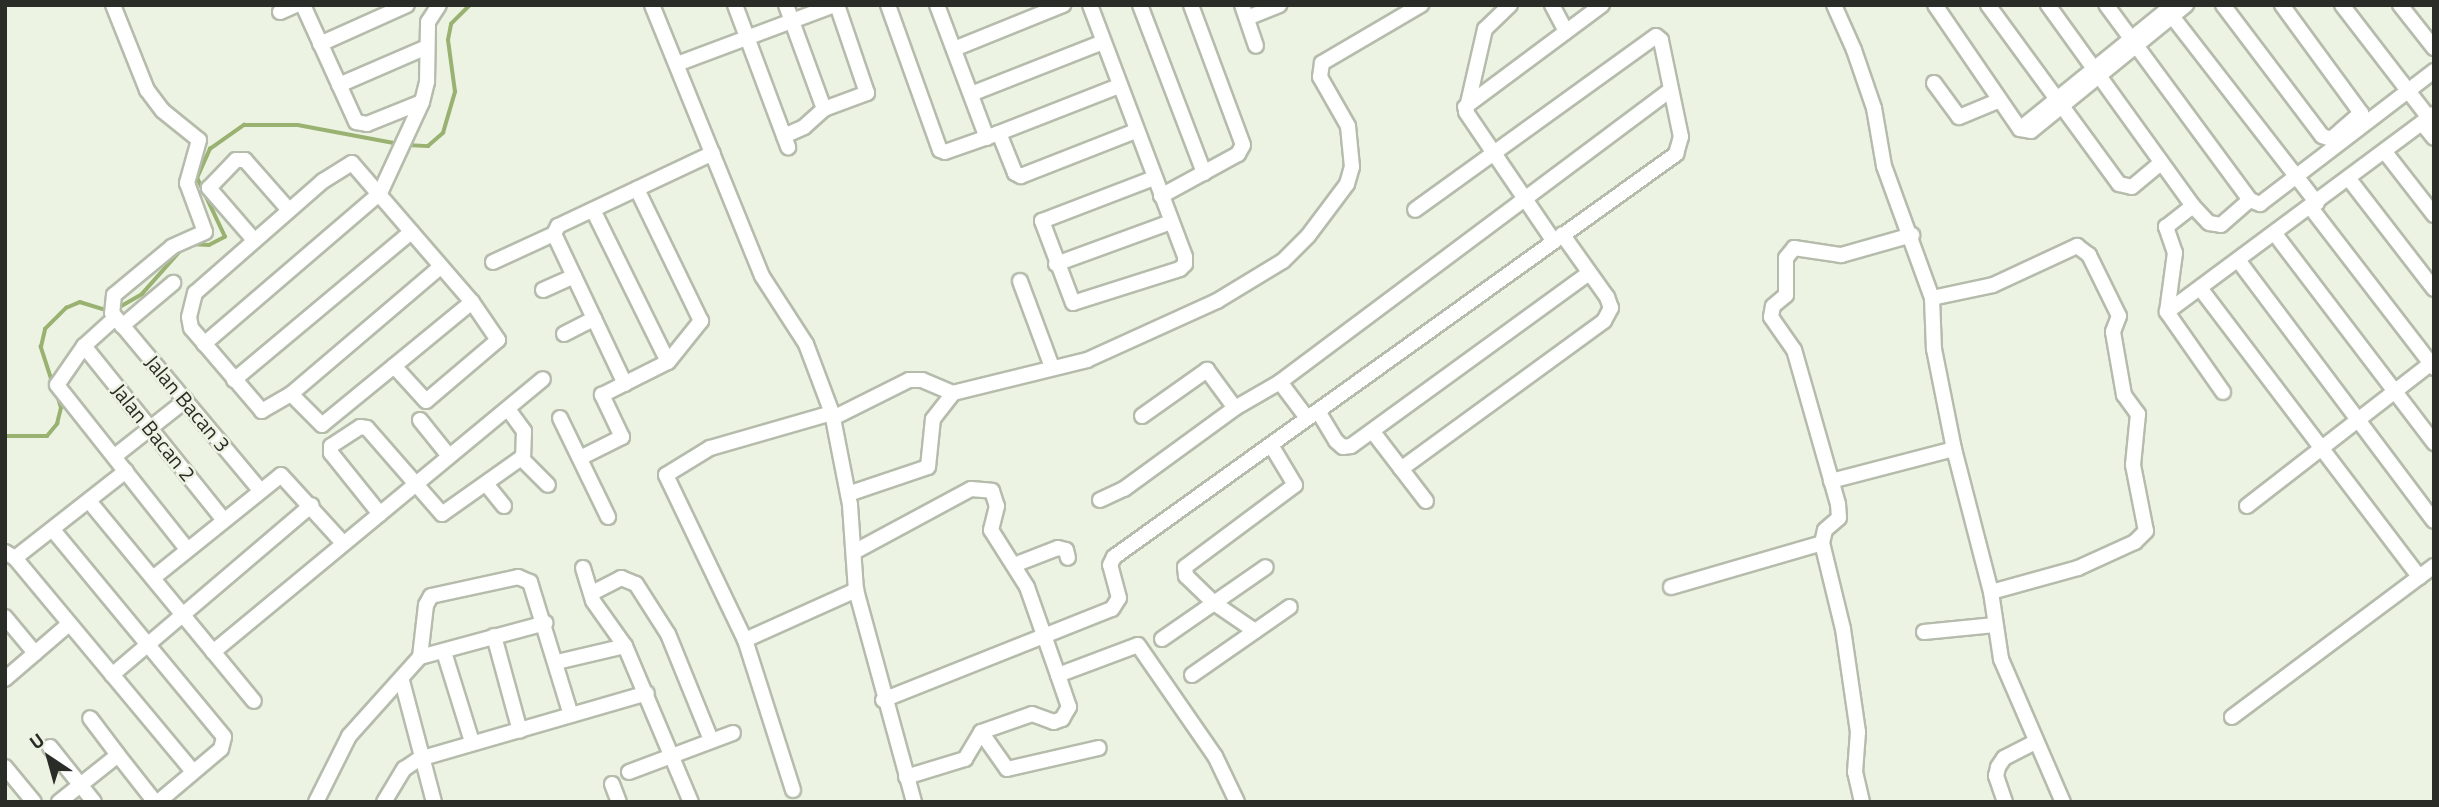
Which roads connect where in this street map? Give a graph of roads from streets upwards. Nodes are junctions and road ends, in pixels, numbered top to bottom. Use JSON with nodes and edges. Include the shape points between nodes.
{"nodes":[{"id":1,"x":113,"y":5,"type":"edge"},
{"id":2,"x":296,"y":5,"type":"edge"},
{"id":3,"x":303,"y":5,"type":"edge"},
{"id":4,"x":407,"y":5,"type":"edge"},
{"id":5,"x":652,"y":5,"type":"edge"},
{"id":6,"x":735,"y":5,"type":"edge"},
{"id":7,"x":786,"y":5,"type":"edge"},
{"id":8,"x":836,"y":5,"type":"edge"},
{"id":9,"x":888,"y":5,"type":"edge"},
{"id":10,"x":937,"y":5,"type":"edge"},
{"id":11,"x":1063,"y":5,"type":"edge"},
{"id":12,"x":1090,"y":5,"type":"edge"},
{"id":13,"x":1140,"y":5,"type":"edge"},
{"id":14,"x":1191,"y":5,"type":"edge"},
{"id":15,"x":1279,"y":5,"type":"edge"},
{"id":16,"x":1421,"y":5,"type":"edge"},
{"id":17,"x":1510,"y":5,"type":"edge"},
{"id":18,"x":1552,"y":5,"type":"edge"},
{"id":19,"x":1602,"y":5,"type":"edge"},
{"id":20,"x":1834,"y":5,"type":"edge"},
{"id":21,"x":1935,"y":5,"type":"edge"},
{"id":22,"x":1988,"y":5,"type":"edge"},
{"id":23,"x":2048,"y":5,"type":"edge"},
{"id":24,"x":2106,"y":5,"type":"edge"},
{"id":25,"x":2186,"y":5,"type":"edge"},
{"id":26,"x":2223,"y":5,"type":"edge"},
{"id":27,"x":2282,"y":5,"type":"edge"},
{"id":28,"x":2342,"y":5,"type":"edge"},
{"id":29,"x":2400,"y":5,"type":"edge"},
{"id":30,"x":437,"y":6,"type":"edge"},
{"id":31,"x":1041,"y":9,"type":"edge"},
{"id":32,"x":2169,"y":9,"type":"edge"},
{"id":33,"x":280,"y":12,"type":"dead end"},
{"id":34,"x":1245,"y":12,"type":"edge"},
{"id":35,"x":792,"y":22,"type":"junction"},
{"id":36,"x":1566,"y":31,"type":"junction"},
{"id":37,"x":748,"y":37,"type":"junction"},
{"id":38,"x":1103,"y":42,"type":"junction"},
{"id":39,"x":2134,"y":42,"type":"junction"},
{"id":40,"x":320,"y":44,"type":"junction"},
{"id":41,"x":1256,"y":46,"type":"dead end"},
{"id":42,"x":427,"y":47,"type":"junction"},
{"id":43,"x":2434,"y":48,"type":"edge"},
{"id":44,"x":954,"y":49,"type":"junction"},
{"id":45,"x":677,"y":64,"type":"junction"},
{"id":46,"x":2434,"y":71,"type":"edge"},
{"id":47,"x":2096,"y":73,"type":"junction"},
{"id":48,"x":1934,"y":83,"type":"dead end"},
{"id":49,"x":339,"y":85,"type":"junction"},
{"id":50,"x":1119,"y":86,"type":"junction"},
{"id":51,"x":1670,"y":90,"type":"junction"},
{"id":52,"x":2408,"y":91,"type":"junction"},
{"id":53,"x":971,"y":94,"type":"junction"},
{"id":54,"x":2000,"y":100,"type":"junction"},
{"id":55,"x":422,"y":102,"type":"junction"},
{"id":56,"x":2057,"y":103,"type":"junction"},
{"id":57,"x":1465,"y":107,"type":"junction"},
{"id":58,"x":824,"y":109,"type":"junction"},
{"id":59,"x":2428,"y":119,"type":"edge"},
{"id":60,"x":1136,"y":131,"type":"junction"},
{"id":61,"x":993,"y":136,"type":"junction"},
{"id":62,"x":2434,"y":138,"type":"edge"},
{"id":63,"x":2385,"y":152,"type":"junction"},
{"id":64,"x":713,"y":153,"type":"junction"},
{"id":65,"x":1492,"y":153,"type":"junction"},
{"id":66,"x":2161,"y":163,"type":"junction"},
{"id":67,"x":1204,"y":173,"type":"junction"},
{"id":68,"x":2296,"y":176,"type":"junction"},
{"id":69,"x":1154,"y":178,"type":"junction"},
{"id":70,"x":2349,"y":179,"type":"junction"},
{"id":71,"x":637,"y":189,"type":"junction"},
{"id":72,"x":380,"y":193,"type":"junction"},
{"id":73,"x":1161,"y":196,"type":"junction"},
{"id":74,"x":1522,"y":199,"type":"junction"},
{"id":75,"x":2250,"y":200,"type":"junction"},
{"id":76,"x":2193,"y":206,"type":"junction"},
{"id":77,"x":2314,"y":206,"type":"junction"},
{"id":78,"x":289,"y":210,"type":"junction"},
{"id":79,"x":593,"y":210,"type":"junction"},
{"id":80,"x":1415,"y":210,"type":"dead end"},
{"id":81,"x":2434,"y":215,"type":"edge"},
{"id":82,"x":1171,"y":222,"type":"junction"},
{"id":83,"x":411,"y":232,"type":"junction"},
{"id":84,"x":554,"y":234,"type":"junction"},
{"id":85,"x":2275,"y":234,"type":"junction"},
{"id":86,"x":1912,"y":235,"type":"junction"},
{"id":87,"x":1557,"y":237,"type":"junction"},
{"id":88,"x":254,"y":240,"type":"junction"},
{"id":89,"x":2238,"y":261,"type":"junction"},
{"id":90,"x":493,"y":262,"type":"dead end"},
{"id":91,"x":1056,"y":264,"type":"junction"},
{"id":92,"x":440,"y":267,"type":"junction"},
{"id":93,"x":1589,"y":273,"type":"junction"},
{"id":94,"x":574,"y":276,"type":"junction"},
{"id":95,"x":1020,"y":281,"type":"dead end"},
{"id":96,"x":173,"y":284,"type":"dead end"},
{"id":97,"x":2200,"y":288,"type":"junction"},
{"id":98,"x":2434,"y":289,"type":"edge"},
{"id":99,"x":543,"y":290,"type":"dead end"},
{"id":100,"x":1932,"y":298,"type":"junction"},
{"id":101,"x":472,"y":302,"type":"junction"},
{"id":102,"x":2166,"y":312,"type":"junction"},
{"id":103,"x":115,"y":315,"type":"junction"},
{"id":104,"x":594,"y":319,"type":"junction"},
{"id":105,"x":564,"y":334,"type":"dead end"},
{"id":106,"x":204,"y":344,"type":"junction"},
{"id":107,"x":84,"y":346,"type":"junction"},
{"id":108,"x":668,"y":362,"type":"junction"},
{"id":109,"x":2433,"y":364,"type":"edge"},
{"id":110,"x":394,"y":366,"type":"junction"},
{"id":111,"x":1052,"y":367,"type":"junction"},
{"id":112,"x":543,"y":379,"type":"dead end"},
{"id":113,"x":234,"y":380,"type":"junction"},
{"id":114,"x":1280,"y":382,"type":"junction"},
{"id":115,"x":625,"y":384,"type":"junction"},
{"id":116,"x":2395,"y":391,"type":"junction"},
{"id":117,"x":2222,"y":392,"type":"dead end"},
{"id":118,"x":953,"y":393,"type":"junction"},
{"id":119,"x":291,"y":394,"type":"junction"},
{"id":120,"x":186,"y":400,"type":"junction"},
{"id":121,"x":1235,"y":408,"type":"junction"},
{"id":122,"x":508,"y":409,"type":"junction"},
{"id":123,"x":1312,"y":414,"type":"junction"},
{"id":124,"x":833,"y":415,"type":"junction"},
{"id":125,"x":1142,"y":416,"type":"dead end"},
{"id":126,"x":560,"y":418,"type":"dead end"},
{"id":127,"x":2357,"y":419,"type":"junction"},
{"id":128,"x":421,"y":420,"type":"dead end"},
{"id":129,"x":322,"y":425,"type":"junction"},
{"id":130,"x":151,"y":427,"type":"junction"},
{"id":131,"x":1373,"y":432,"type":"junction"},
{"id":132,"x":2434,"y":443,"type":"edge"},
{"id":133,"x":1271,"y":445,"type":"junction"},
{"id":134,"x":331,"y":446,"type":"junction"},
{"id":135,"x":1954,"y":449,"type":"junction"},
{"id":136,"x":2323,"y":449,"type":"junction"},
{"id":137,"x":115,"y":456,"type":"junction"},
{"id":138,"x":450,"y":456,"type":"junction"},
{"id":139,"x":523,"y":458,"type":"junction"},
{"id":140,"x":580,"y":458,"type":"junction"},
{"id":141,"x":1401,"y":469,"type":"junction"},
{"id":142,"x":126,"y":471,"type":"junction"},
{"id":143,"x":1831,"y":481,"type":"junction"},
{"id":144,"x":415,"y":485,"type":"junction"},
{"id":145,"x":487,"y":485,"type":"junction"},
{"id":146,"x":548,"y":485,"type":"dead end"},
{"id":147,"x":260,"y":490,"type":"junction"},
{"id":148,"x":848,"y":494,"type":"junction"},
{"id":149,"x":1100,"y":500,"type":"dead end"},
{"id":150,"x":89,"y":501,"type":"junction"},
{"id":151,"x":1426,"y":501,"type":"dead end"},
{"id":152,"x":312,"y":505,"type":"junction"},
{"id":153,"x":504,"y":506,"type":"dead end"},
{"id":154,"x":2247,"y":506,"type":"dead end"},
{"id":155,"x":380,"y":514,"type":"junction"},
{"id":156,"x":608,"y":516,"type":"dead end"},
{"id":157,"x":223,"y":519,"type":"junction"},
{"id":158,"x":2434,"y":521,"type":"edge"},
{"id":159,"x":53,"y":530,"type":"junction"},
{"id":160,"x":344,"y":543,"type":"junction"},
{"id":161,"x":1822,"y":543,"type":"junction"},
{"id":162,"x":187,"y":549,"type":"junction"},
{"id":163,"x":854,"y":552,"type":"junction"},
{"id":164,"x":10,"y":555,"type":"edge"},
{"id":165,"x":1068,"y":558,"type":"dead end"},
{"id":166,"x":1014,"y":565,"type":"junction"},
{"id":167,"x":2434,"y":566,"type":"edge"},
{"id":168,"x":1266,"y":567,"type":"dead end"},
{"id":169,"x":583,"y":568,"type":"dead end"},
{"id":170,"x":2419,"y":577,"type":"junction"},
{"id":171,"x":153,"y":578,"type":"junction"},
{"id":172,"x":1671,"y":587,"type":"dead end"},
{"id":173,"x":856,"y":590,"type":"junction"},
{"id":174,"x":1991,"y":592,"type":"junction"},
{"id":175,"x":593,"y":593,"type":"junction"},
{"id":176,"x":1214,"y":603,"type":"junction"},
{"id":177,"x":1290,"y":607,"type":"dead end"},
{"id":178,"x":182,"y":614,"type":"junction"},
{"id":179,"x":5,"y":617,"type":"edge"},
{"id":180,"x":545,"y":623,"type":"junction"},
{"id":181,"x":69,"y":624,"type":"junction"},
{"id":182,"x":1996,"y":625,"type":"junction"},
{"id":183,"x":1255,"y":631,"type":"junction"},
{"id":184,"x":1924,"y":632,"type":"dead end"},
{"id":185,"x":1041,"y":635,"type":"junction"},
{"id":186,"x":494,"y":636,"type":"junction"},
{"id":187,"x":1162,"y":639,"type":"dead end"},
{"id":188,"x":745,"y":640,"type":"junction"},
{"id":189,"x":148,"y":643,"type":"junction"},
{"id":190,"x":625,"y":646,"type":"junction"},
{"id":191,"x":213,"y":652,"type":"junction"},
{"id":192,"x":444,"y":652,"type":"junction"},
{"id":193,"x":35,"y":653,"type":"junction"},
{"id":194,"x":420,"y":657,"type":"junction"},
{"id":195,"x":557,"y":662,"type":"junction"},
{"id":196,"x":112,"y":675,"type":"junction"},
{"id":197,"x":1058,"y":675,"type":"junction"},
{"id":198,"x":1192,"y":675,"type":"dead end"},
{"id":199,"x":5,"y":679,"type":"edge"},
{"id":200,"x":402,"y":681,"type":"junction"},
{"id":201,"x":647,"y":692,"type":"junction"},
{"id":202,"x":883,"y":700,"type":"junction"},
{"id":203,"x":254,"y":701,"type":"dead end"},
{"id":204,"x":571,"y":715,"type":"junction"},
{"id":205,"x":2232,"y":717,"type":"dead end"},
{"id":206,"x":90,"y":718,"type":"dead end"},
{"id":207,"x":520,"y":732,"type":"junction"},
{"id":208,"x":981,"y":732,"type":"junction"},
{"id":209,"x":733,"y":733,"type":"dead end"},
{"id":210,"x":711,"y":740,"type":"junction"},
{"id":211,"x":472,"y":742,"type":"junction"},
{"id":212,"x":2035,"y":742,"type":"junction"},
{"id":213,"x":50,"y":747,"type":"dead end"},
{"id":214,"x":1099,"y":748,"type":"dead end"},
{"id":215,"x":118,"y":755,"type":"junction"},
{"id":216,"x":672,"y":757,"type":"junction"},
{"id":217,"x":419,"y":759,"type":"junction"},
{"id":218,"x":5,"y":767,"type":"edge"},
{"id":219,"x":193,"y":772,"type":"junction"},
{"id":220,"x":629,"y":772,"type":"dead end"},
{"id":221,"x":906,"y":777,"type":"junction"},
{"id":222,"x":612,"y":784,"type":"dead end"},
{"id":223,"x":80,"y":785,"type":"junction"},
{"id":224,"x":793,"y":790,"type":"dead end"},
{"id":225,"x":34,"y":802,"type":"edge"},
{"id":226,"x":59,"y":802,"type":"edge"},
{"id":227,"x":94,"y":802,"type":"edge"},
{"id":228,"x":157,"y":802,"type":"edge"},
{"id":229,"x":316,"y":802,"type":"edge"},
{"id":230,"x":384,"y":802,"type":"edge"},
{"id":231,"x":434,"y":802,"type":"edge"},
{"id":232,"x":619,"y":802,"type":"edge"},
{"id":233,"x":691,"y":802,"type":"edge"},
{"id":234,"x":914,"y":802,"type":"edge"},
{"id":235,"x":1237,"y":802,"type":"edge"},
{"id":236,"x":1862,"y":802,"type":"edge"},
{"id":237,"x":2005,"y":802,"type":"edge"},
{"id":238,"x":2063,"y":802,"type":"edge"}],
"edges":[{"from":1,"to":103,"type":"street","via":[[146,90],[163,111],[199,140],[187,183],[205,232],[162,254],[114,295]]},
{"from":2,"to":33,"type":"street"},
{"from":3,"to":40,"type":"street"},
{"from":4,"to":40,"type":"street"},
{"from":5,"to":45,"type":"street"},
{"from":6,"to":37,"type":"street"},
{"from":7,"to":35,"type":"street"},
{"from":8,"to":35,"type":"street"},
{"from":8,"to":58,"type":"street","via":[[867,93]]},
{"from":9,"to":61,"type":"street","via":[[940,150]]},
{"from":10,"to":44,"type":"street"},
{"from":11,"to":31,"type":"street"},
{"from":12,"to":38,"type":"street"},
{"from":13,"to":67,"type":"street"},
{"from":14,"to":67,"type":"street","via":[[1242,145]]},
{"from":15,"to":34,"type":"street"},
{"from":16,"to":111,"type":"street","via":[[1322,63],[1320,77],[1348,126],[1352,167],[1347,184],[1283,261],[1217,301],[1087,360]]},
{"from":17,"to":57,"type":"street","via":[[1485,29]]},
{"from":18,"to":36,"type":"street"},
{"from":19,"to":36,"type":"street"},
{"from":20,"to":86,"type":"street","via":[[1874,108],[1884,166]]},
{"from":21,"to":54,"type":"street"},
{"from":22,"to":56,"type":"street"},
{"from":23,"to":47,"type":"street"},
{"from":24,"to":39,"type":"street"},
{"from":25,"to":32,"type":"street"},
{"from":26,"to":27,"type":"street","via":[[2322,136],[2331,139],[2361,113]]},
{"from":28,"to":52,"type":"street"},
{"from":29,"to":43,"type":"street"},
{"from":30,"to":42,"type":"street","via":[[428,22]]},
{"from":31,"to":44,"type":"street"},
{"from":32,"to":39,"type":"street"},
{"from":32,"to":68,"type":"street"},
{"from":34,"to":41,"type":"street"},
{"from":35,"to":37,"type":"street"},
{"from":35,"to":58,"type":"street"},
{"from":36,"to":57,"type":"street"},
{"from":37,"to":45,"type":"street"},
{"from":37,"to":58,"type":"street","via":[[786,142]]},
{"from":38,"to":50,"type":"street"},
{"from":38,"to":53,"type":"street"},
{"from":39,"to":47,"type":"street"},
{"from":39,"to":75,"type":"street"},
{"from":40,"to":49,"type":"street"},
{"from":42,"to":49,"type":"street"},
{"from":42,"to":55,"type":"street"},
{"from":44,"to":53,"type":"street"},
{"from":45,"to":64,"type":"street"},
{"from":46,"to":52,"type":"street"},
{"from":47,"to":56,"type":"street"},
{"from":47,"to":66,"type":"street"},
{"from":48,"to":54,"type":"street","via":[[1959,117]]},
{"from":49,"to":55,"type":"street","via":[[361,125]]},
{"from":50,"to":60,"type":"street"},
{"from":50,"to":61,"type":"street"},
{"from":51,"to":65,"type":"street","via":[[1661,40],[1656,36]]},
{"from":51,"to":74,"type":"street"},
{"from":51,"to":87,"type":"street","via":[[1681,137],[1676,154]]},
{"from":52,"to":59,"type":"street"},
{"from":52,"to":68,"type":"street"},
{"from":53,"to":61,"type":"street"},
{"from":54,"to":56,"type":"street","via":[[2027,133]]},
{"from":55,"to":72,"type":"street"},
{"from":56,"to":66,"type":"street","via":[[2126,187]]},
{"from":57,"to":65,"type":"street"},
{"from":59,"to":62,"type":"street"},
{"from":59,"to":63,"type":"street"},
{"from":60,"to":61,"type":"street","via":[[1021,176]]},
{"from":60,"to":69,"type":"street"},
{"from":63,"to":70,"type":"street"},
{"from":63,"to":81,"type":"street"},
{"from":64,"to":71,"type":"street"},
{"from":64,"to":124,"type":"street","via":[[762,276],[806,345]]},
{"from":65,"to":74,"type":"street"},
{"from":65,"to":80,"type":"street"},
{"from":66,"to":76,"type":"street"},
{"from":67,"to":73,"type":"street"},
{"from":68,"to":75,"type":"street","via":[[2260,204]]},
{"from":68,"to":77,"type":"street"},
{"from":69,"to":73,"type":"street"},
{"from":69,"to":91,"type":"street","via":[[1045,218],[1041,225]]},
{"from":70,"to":77,"type":"street"},
{"from":70,"to":98,"type":"street"},
{"from":71,"to":79,"type":"street"},
{"from":71,"to":108,"type":"street","via":[[701,321]]},
{"from":72,"to":78,"type":"street","via":[[358,166],[346,164]]},
{"from":72,"to":83,"type":"street"},
{"from":72,"to":106,"type":"street"},
{"from":73,"to":82,"type":"street"},
{"from":74,"to":87,"type":"street"},
{"from":74,"to":114,"type":"street"},
{"from":75,"to":76,"type":"street","via":[[2214,226]]},
{"from":76,"to":102,"type":"street","via":[[2166,227],[2175,253]]},
{"from":77,"to":85,"type":"street"},
{"from":77,"to":109,"type":"street"},
{"from":78,"to":88,"type":"street"},
{"from":78,"to":88,"type":"street","via":[[245,160],[227,168],[209,188]]},
{"from":79,"to":84,"type":"street","via":[[558,226]]},
{"from":79,"to":108,"type":"street"},
{"from":82,"to":91,"type":"street"},
{"from":82,"to":91,"type":"street","via":[[1185,257],[1180,270],[1079,305],[1069,298]]},
{"from":83,"to":92,"type":"street"},
{"from":83,"to":113,"type":"street"},
{"from":84,"to":90,"type":"street"},
{"from":84,"to":94,"type":"street"},
{"from":85,"to":89,"type":"street"},
{"from":85,"to":116,"type":"street"},
{"from":86,"to":100,"type":"street"},
{"from":86,"to":143,"type":"street","via":[[1841,255],[1798,247],[1787,256],[1786,295],[1773,306],[1772,317],[1794,350]]},
{"from":87,"to":93,"type":"street"},
{"from":87,"to":123,"type":"street"},
{"from":88,"to":106,"type":"street","via":[[195,293],[188,323]]},
{"from":89,"to":97,"type":"street"},
{"from":89,"to":127,"type":"street"},
{"from":92,"to":101,"type":"street"},
{"from":92,"to":119,"type":"street"},
{"from":93,"to":131,"type":"street"},
{"from":93,"to":141,"type":"street","via":[[1611,308],[1604,321]]},
{"from":94,"to":99,"type":"street"},
{"from":94,"to":104,"type":"street"},
{"from":95,"to":111,"type":"street"},
{"from":96,"to":103,"type":"street"},
{"from":97,"to":102,"type":"street"},
{"from":97,"to":136,"type":"street"},
{"from":100,"to":135,"type":"street","via":[[1934,349]]},
{"from":100,"to":174,"type":"street","via":[[1993,285],[2077,246],[2089,255],[2119,316],[2113,332],[2124,395],[2138,414],[2133,465],[2146,531],[2135,542],[2078,568]]},
{"from":101,"to":110,"type":"street"},
{"from":101,"to":110,"type":"street","via":[[498,340],[432,398],[422,399]]},
{"from":102,"to":117,"type":"street"},
{"from":103,"to":107,"type":"street"},
{"from":103,"to":120,"type":"street","name":"Jalan Bacan 3"},
{"from":104,"to":105,"type":"street"},
{"from":104,"to":115,"type":"street"},
{"from":106,"to":113,"type":"street"},
{"from":107,"to":130,"type":"street","name":"Jalan Bacan 2"},
{"from":107,"to":137,"type":"street","via":[[57,385]]},
{"from":108,"to":115,"type":"street"},
{"from":109,"to":116,"type":"street"},
{"from":110,"to":129,"type":"street"},
{"from":111,"to":118,"type":"street"},
{"from":112,"to":122,"type":"street"},
{"from":113,"to":119,"type":"street","via":[[262,411]]},
{"from":114,"to":121,"type":"street"},
{"from":114,"to":123,"type":"street"},
{"from":115,"to":140,"type":"street","via":[[602,395],[622,437]]},
{"from":116,"to":127,"type":"street"},
{"from":116,"to":132,"type":"street"},
{"from":118,"to":124,"type":"street","via":[[922,380],[909,380]]},
{"from":118,"to":148,"type":"street","via":[[933,419],[928,467]]},
{"from":119,"to":129,"type":"street"},
{"from":120,"to":130,"type":"street"},
{"from":120,"to":147,"type":"street","name":"Jalan Bacan 3"},
{"from":121,"to":125,"type":"street","via":[[1208,370]]},
{"from":121,"to":149,"type":"street","via":[[1147,473]]},
{"from":122,"to":138,"type":"street"},
{"from":122,"to":139,"type":"street","via":[[524,432]]},
{"from":123,"to":131,"type":"street","via":[[1343,447]]},
{"from":123,"to":133,"type":"street"},
{"from":124,"to":148,"type":"street"},
{"from":124,"to":188,"type":"street","via":[[710,448],[666,475]]},
{"from":126,"to":140,"type":"street"},
{"from":127,"to":136,"type":"street"},
{"from":127,"to":158,"type":"street"},
{"from":128,"to":138,"type":"street"},
{"from":129,"to":134,"type":"street"},
{"from":130,"to":137,"type":"street"},
{"from":130,"to":157,"type":"street","name":"Jalan Bacan 2"},
{"from":131,"to":141,"type":"street"},
{"from":133,"to":176,"type":"street","via":[[1295,485],[1185,567],[1186,576]]},
{"from":133,"to":185,"type":"street","via":[[1114,557],[1110,565],[1119,598],[1112,609]]},
{"from":134,"to":144,"type":"street","via":[[360,427],[367,428]]},
{"from":134,"to":155,"type":"street","via":[[331,453]]},
{"from":135,"to":143,"type":"street"},
{"from":135,"to":174,"type":"street"},
{"from":136,"to":154,"type":"street"},
{"from":136,"to":170,"type":"street"},
{"from":137,"to":142,"type":"street"},
{"from":138,"to":144,"type":"street"},
{"from":139,"to":145,"type":"street"},
{"from":139,"to":146,"type":"street"},
{"from":140,"to":156,"type":"street"},
{"from":141,"to":151,"type":"street"},
{"from":142,"to":150,"type":"street"},
{"from":142,"to":162,"type":"street"},
{"from":143,"to":161,"type":"street","via":[[1839,518],[1825,530]]},
{"from":144,"to":145,"type":"street","via":[[442,514]]},
{"from":144,"to":155,"type":"street"},
{"from":145,"to":153,"type":"street"},
{"from":147,"to":152,"type":"street","via":[[281,475]]},
{"from":147,"to":157,"type":"street"},
{"from":148,"to":163,"type":"street"},
{"from":150,"to":159,"type":"street"},
{"from":150,"to":171,"type":"street"},
{"from":152,"to":160,"type":"street"},
{"from":152,"to":178,"type":"street"},
{"from":155,"to":160,"type":"street"},
{"from":157,"to":162,"type":"street"},
{"from":159,"to":164,"type":"street"},
{"from":159,"to":189,"type":"street"},
{"from":160,"to":191,"type":"street"},
{"from":161,"to":172,"type":"street"},
{"from":161,"to":236,"type":"street","via":[[1843,629],[1858,732],[1855,772]]},
{"from":162,"to":171,"type":"street"},
{"from":163,"to":166,"type":"street","via":[[983,487],[997,498],[991,530]]},
{"from":163,"to":173,"type":"street"},
{"from":164,"to":181,"type":"street"},
{"from":165,"to":166,"type":"street","via":[[1066,550],[1058,548]]},
{"from":166,"to":185,"type":"street","via":[[1027,587]]},
{"from":167,"to":170,"type":"street"},
{"from":168,"to":176,"type":"street"},
{"from":169,"to":175,"type":"street"},
{"from":170,"to":205,"type":"street"},
{"from":171,"to":178,"type":"street"},
{"from":173,"to":188,"type":"street"},
{"from":173,"to":202,"type":"street"},
{"from":174,"to":182,"type":"street"},
{"from":175,"to":190,"type":"street","via":[[598,611]]},
{"from":175,"to":210,"type":"street","via":[[621,578],[636,584],[668,634]]},
{"from":176,"to":183,"type":"street"},
{"from":176,"to":187,"type":"street"},
{"from":177,"to":183,"type":"street"},
{"from":178,"to":189,"type":"street"},
{"from":178,"to":191,"type":"street"},
{"from":179,"to":193,"type":"street"},
{"from":180,"to":186,"type":"street"},
{"from":180,"to":194,"type":"street","via":[[535,587],[524,579],[431,596]]},
{"from":180,"to":195,"type":"street"},
{"from":181,"to":193,"type":"street"},
{"from":181,"to":196,"type":"street"},
{"from":182,"to":184,"type":"street"},
{"from":182,"to":212,"type":"street","via":[[2001,659]]},
{"from":183,"to":198,"type":"street"},
{"from":185,"to":197,"type":"street"},
{"from":185,"to":202,"type":"street"},
{"from":186,"to":192,"type":"street"},
{"from":186,"to":207,"type":"street"},
{"from":188,"to":224,"type":"street"},
{"from":189,"to":196,"type":"street"},
{"from":189,"to":219,"type":"street","via":[[224,737],[221,749]]},
{"from":190,"to":195,"type":"street"},
{"from":190,"to":201,"type":"street"},
{"from":191,"to":203,"type":"street"},
{"from":192,"to":194,"type":"street"},
{"from":192,"to":211,"type":"street"},
{"from":193,"to":199,"type":"street"},
{"from":194,"to":200,"type":"street"},
{"from":195,"to":204,"type":"street"},
{"from":196,"to":219,"type":"street"},
{"from":197,"to":208,"type":"street","via":[[1069,707],[1062,719],[1054,722],[1032,715]]},
{"from":197,"to":235,"type":"street","via":[[1138,645],[1215,756]]},
{"from":200,"to":217,"type":"street"},
{"from":200,"to":229,"type":"street","via":[[349,736]]},
{"from":201,"to":204,"type":"street"},
{"from":201,"to":216,"type":"street"},
{"from":202,"to":221,"type":"street"},
{"from":204,"to":207,"type":"street"},
{"from":206,"to":215,"type":"street"},
{"from":207,"to":211,"type":"street"},
{"from":208,"to":214,"type":"street","via":[[1007,769]]},
{"from":208,"to":221,"type":"street","via":[[965,759]]},
{"from":209,"to":210,"type":"street"},
{"from":210,"to":216,"type":"street"},
{"from":211,"to":217,"type":"street"},
{"from":212,"to":237,"type":"street","via":[[2004,758],[1998,767],[1996,776]]},
{"from":212,"to":238,"type":"street"},
{"from":213,"to":223,"type":"street"},
{"from":215,"to":223,"type":"street"},
{"from":215,"to":228,"type":"street"},
{"from":216,"to":220,"type":"street"},
{"from":216,"to":233,"type":"street"},
{"from":217,"to":230,"type":"street","via":[[404,769]]},
{"from":217,"to":231,"type":"street"},
{"from":218,"to":225,"type":"street"},
{"from":219,"to":228,"type":"street"},
{"from":221,"to":234,"type":"street"},
{"from":222,"to":232,"type":"street"},
{"from":223,"to":226,"type":"street"},
{"from":223,"to":227,"type":"street"}]}
